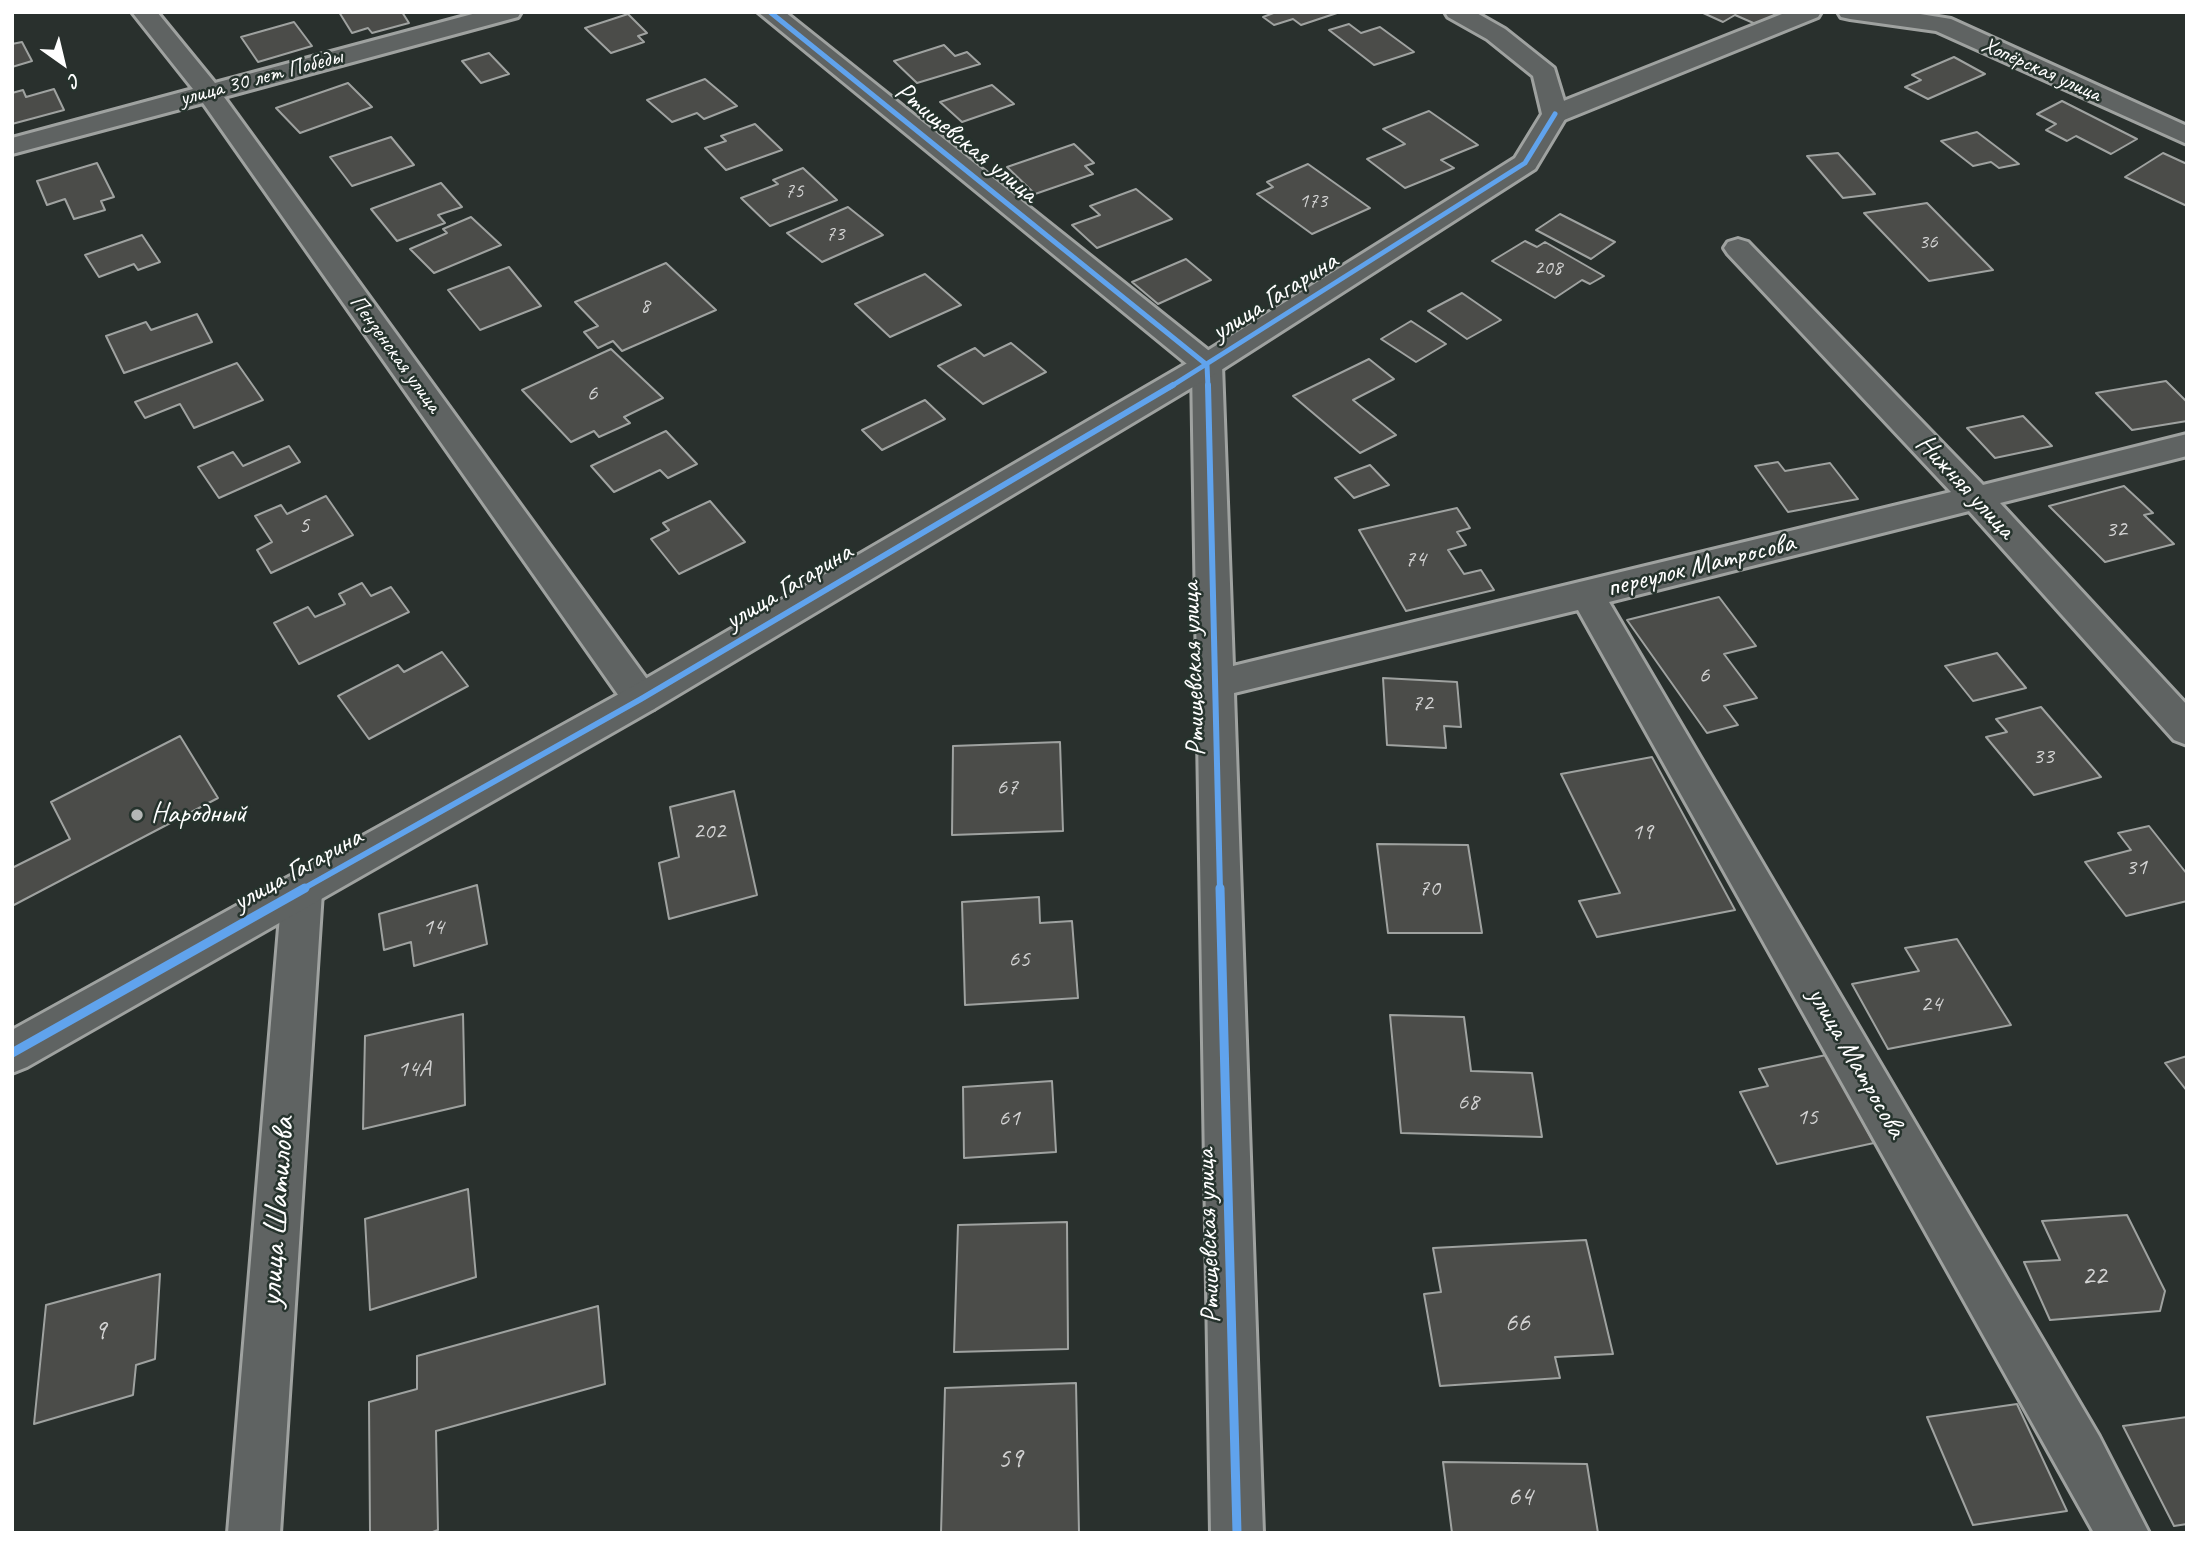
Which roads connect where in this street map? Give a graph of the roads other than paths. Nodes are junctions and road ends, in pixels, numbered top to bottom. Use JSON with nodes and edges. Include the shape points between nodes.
{"nodes":[{"id":1,"x":144,"y":12,"type":"edge"},
{"id":2,"x":509,"y":12,"type":"edge"},
{"id":3,"x":770,"y":12,"type":"edge"},
{"id":4,"x":1457,"y":12,"type":"edge"},
{"id":5,"x":1809,"y":12,"type":"edge"},
{"id":6,"x":1850,"y":12,"type":"edge"},
{"id":7,"x":208,"y":92,"type":"junction"},
{"id":8,"x":1555,"y":114,"type":"junction"},
{"id":9,"x":2187,"y":136,"type":"edge"},
{"id":10,"x":12,"y":146,"type":"edge"},
{"id":11,"x":1738,"y":248,"type":"dead end"},
{"id":12,"x":1207,"y":365,"type":"junction"},
{"id":13,"x":2187,"y":445,"type":"edge"},
{"id":14,"x":1976,"y":498,"type":"junction"},
{"id":15,"x":1587,"y":595,"type":"junction"},
{"id":16,"x":1215,"y":684,"type":"junction"},
{"id":17,"x":641,"y":699,"type":"junction"},
{"id":18,"x":2187,"y":730,"type":"edge"},
{"id":19,"x":302,"y":892,"type":"junction"},
{"id":20,"x":12,"y":1053,"type":"edge"},
{"id":21,"x":254,"y":1533,"type":"edge"},
{"id":22,"x":1237,"y":1533,"type":"edge"},
{"id":23,"x":2123,"y":1533,"type":"edge"}],
"edges":[{"from":1,"to":7,"type":"street","name":"Пензенская улица"},
{"from":2,"to":7,"type":"street","name":"улица 30 лет Победы"},
{"from":3,"to":12,"type":"street","name":"Ртищевская улица"},
{"from":4,"to":8,"type":"street","via":[[1496,34],[1545,73]]},
{"from":5,"to":8,"type":"street"},
{"from":6,"to":9,"type":"street","name":"Хопёрская улица","via":[[1941,24]]},
{"from":7,"to":10,"type":"street","name":"улица 30 лет Победы"},
{"from":7,"to":17,"type":"street","name":"Пензенская улица"},
{"from":8,"to":12,"type":"street","name":"улица Гагарина","via":[[1525,163]]},
{"from":11,"to":14,"type":"street","name":"Нижняя улица"},
{"from":12,"to":16,"type":"street","name":"Ртищевская улица"},
{"from":12,"to":17,"type":"street","name":"улица Гагарина"},
{"from":13,"to":14,"type":"street","name":"переулок Матросова"},
{"from":14,"to":15,"type":"street","name":"переулок Матросова"},
{"from":14,"to":18,"type":"street","name":"Нижняя улица"},
{"from":15,"to":16,"type":"street","name":"переулок Матросова"},
{"from":15,"to":23,"type":"street","name":"улица Матросова"},
{"from":16,"to":22,"type":"street","name":"Ртищевская улица"},
{"from":17,"to":19,"type":"street","name":"улица Гагарина"},
{"from":19,"to":20,"type":"street","name":"улица Гагарина"},
{"from":19,"to":21,"type":"street","name":"улица Шатилова"}]}
